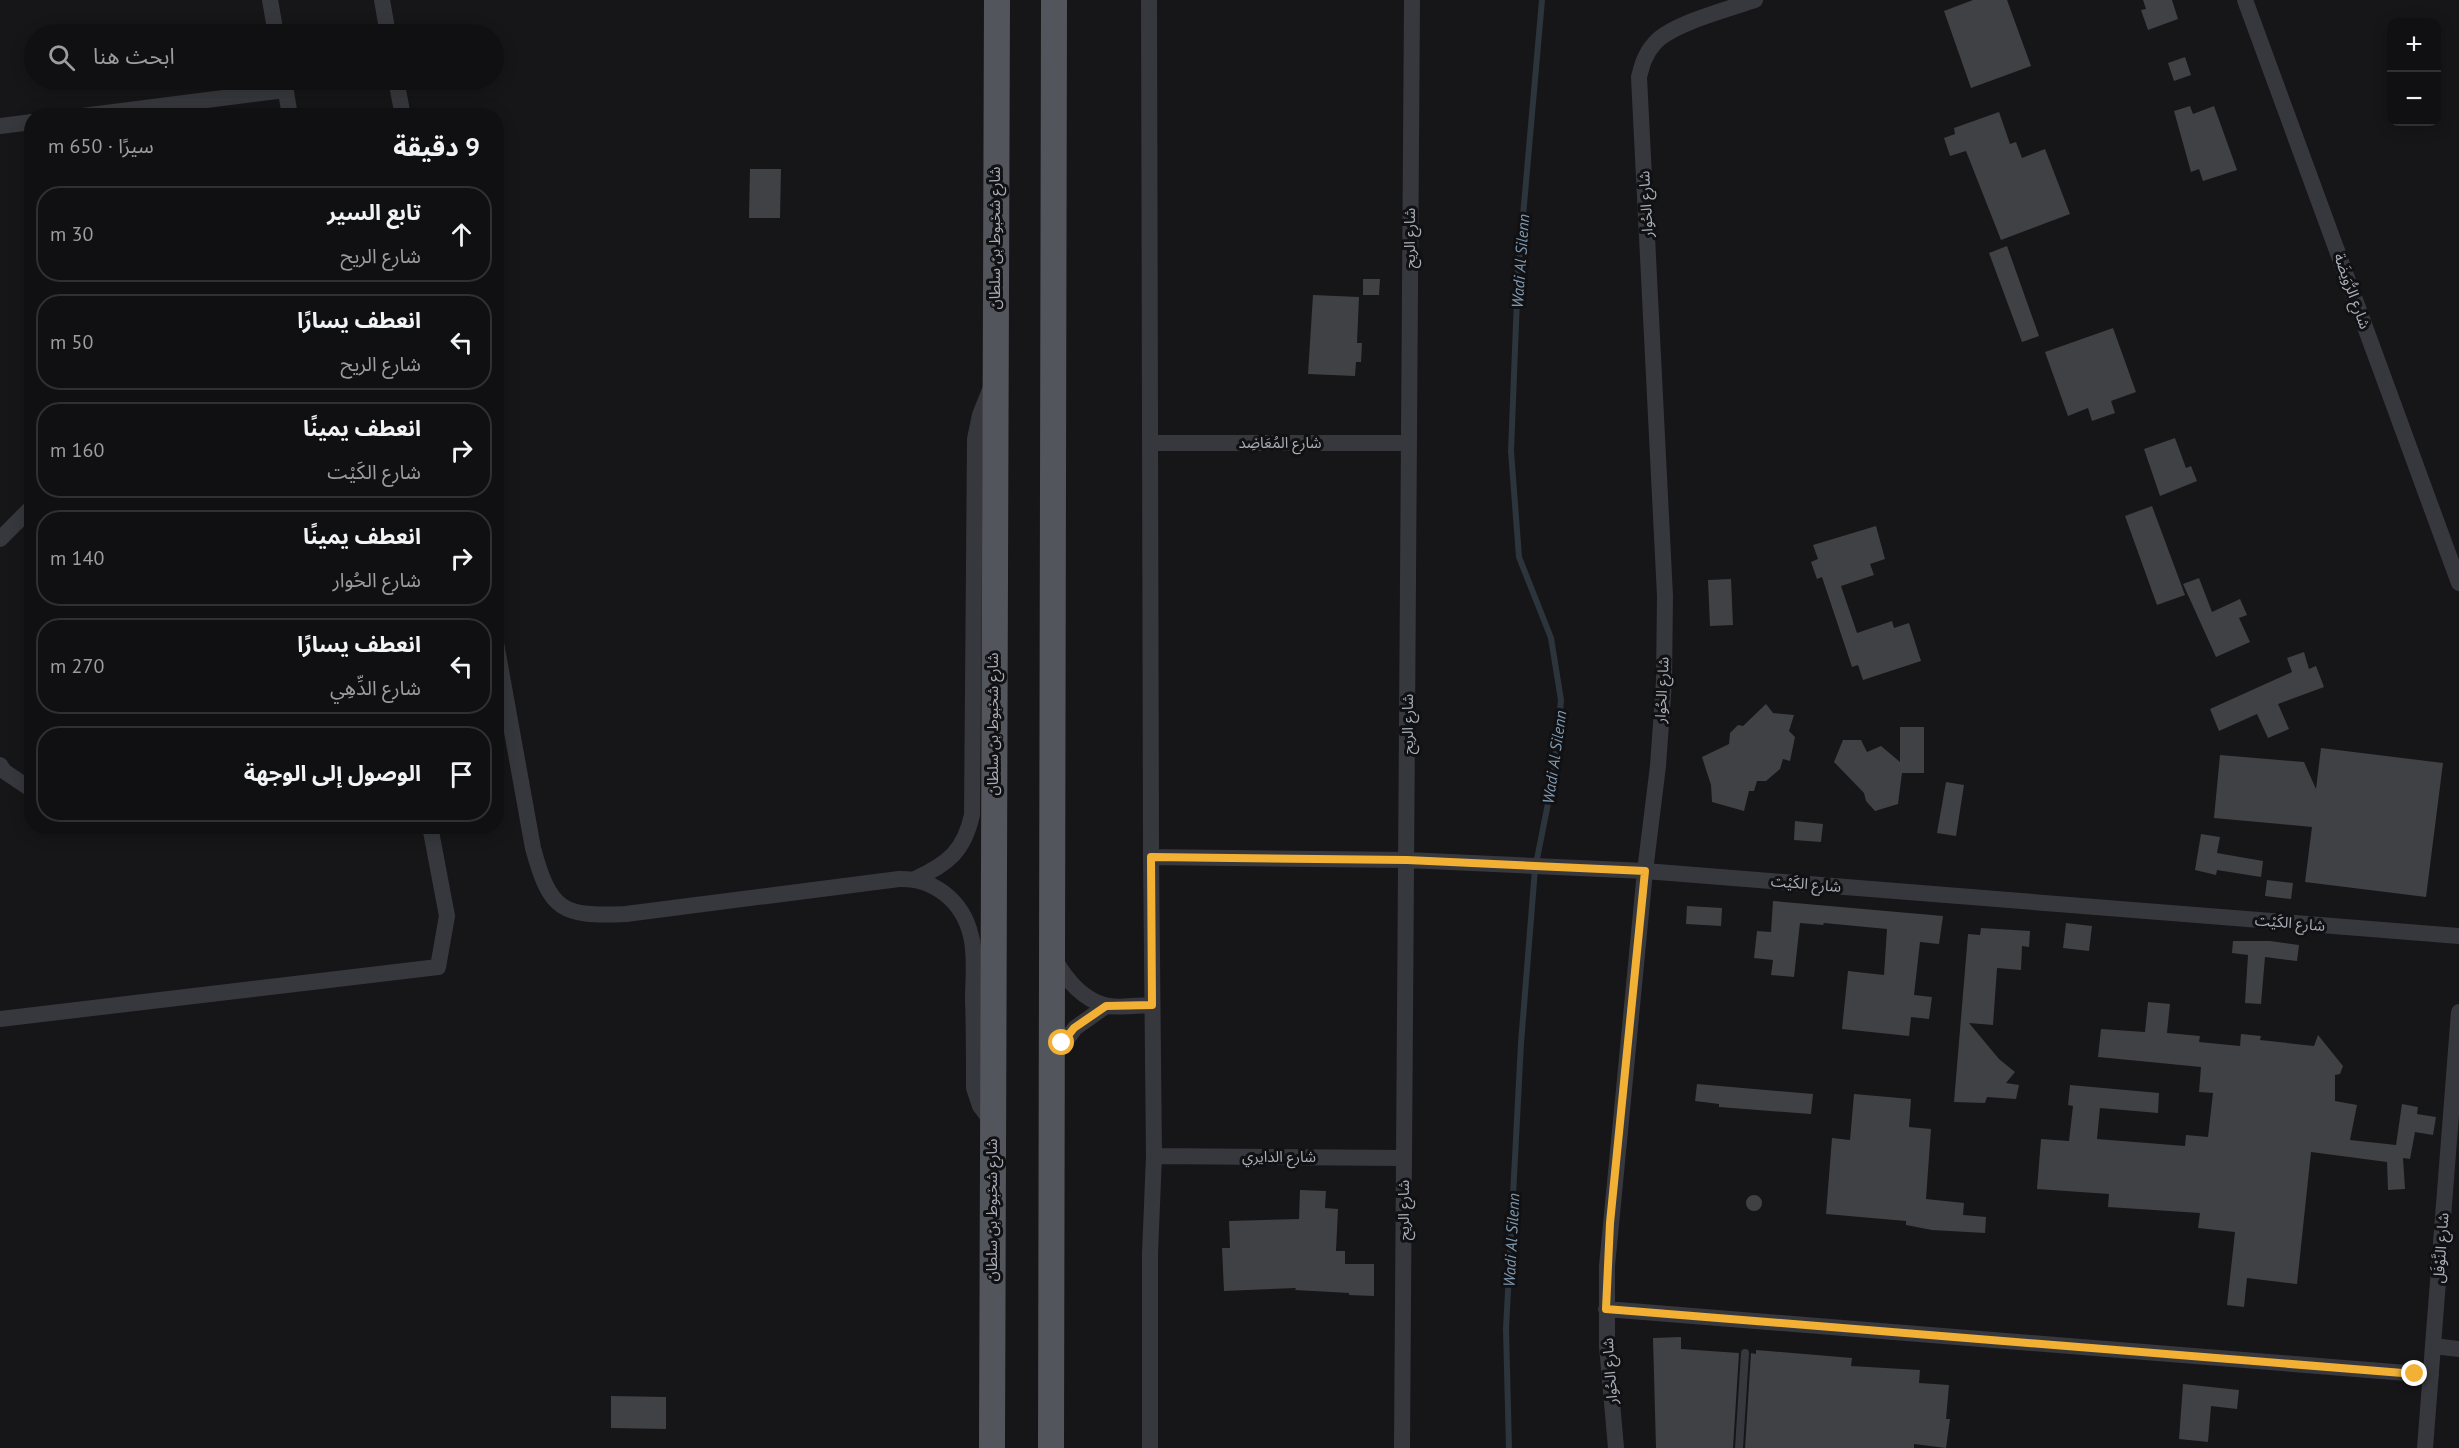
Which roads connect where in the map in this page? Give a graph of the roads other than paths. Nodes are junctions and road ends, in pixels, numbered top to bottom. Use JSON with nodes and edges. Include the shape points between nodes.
{"nodes":[{"id":1,"x":270,"y":0,"type":"edge"},
{"id":2,"x":382,"y":0,"type":"edge"},
{"id":3,"x":997,"y":0,"type":"edge"},
{"id":4,"x":1149,"y":0,"type":"edge"},
{"id":5,"x":1412,"y":0,"type":"edge"},
{"id":6,"x":1755,"y":0,"type":"edge"},
{"id":7,"x":2245,"y":0,"type":"edge"},
{"id":8,"x":1054,"y":3,"type":"edge"},
{"id":9,"x":274,"y":24,"type":"edge"},
{"id":10,"x":386,"y":24,"type":"edge"},
{"id":11,"x":251,"y":90,"type":"edge"},
{"id":12,"x":285,"y":90,"type":"edge"},
{"id":13,"x":398,"y":90,"type":"edge"},
{"id":14,"x":134,"y":108,"type":"edge"},
{"id":15,"x":288,"y":108,"type":"edge"},
{"id":16,"x":401,"y":108,"type":"edge"},
{"id":17,"x":24,"y":123,"type":"edge"},
{"id":18,"x":0,"y":126,"type":"edge"},
{"id":19,"x":994,"y":381,"type":"junction"},
{"id":20,"x":1151,"y":443,"type":"junction"},
{"id":21,"x":1409,"y":443,"type":"junction"},
{"id":22,"x":24,"y":515,"type":"edge"},
{"id":23,"x":0,"y":539,"type":"edge"},
{"id":24,"x":2459,"y":583,"type":"edge"},
{"id":25,"x":504,"y":687,"type":"edge"},
{"id":26,"x":0,"y":765,"type":"edge"},
{"id":27,"x":24,"y":785,"type":"edge"},
{"id":28,"x":432,"y":834,"type":"edge"},
{"id":29,"x":1151,"y":857,"type":"junction"},
{"id":30,"x":1407,"y":860,"type":"junction"},
{"id":31,"x":1645,"y":871,"type":"junction"},
{"id":32,"x":915,"y":879,"type":"junction"},
{"id":33,"x":2459,"y":936,"type":"edge"},
{"id":34,"x":1052,"y":955,"type":"junction"},
{"id":35,"x":1152,"y":1005,"type":"junction"},
{"id":36,"x":1106,"y":1006,"type":"junction"},
{"id":37,"x":2459,"y":1011,"type":"edge"},
{"id":38,"x":0,"y":1019,"type":"edge"},
{"id":39,"x":1052,"y":1060,"type":"junction"},
{"id":40,"x":992,"y":1122,"type":"junction"},
{"id":41,"x":1154,"y":1156,"type":"junction"},
{"id":42,"x":1404,"y":1158,"type":"junction"},
{"id":43,"x":1606,"y":1309,"type":"junction"},
{"id":44,"x":2434,"y":1346,"type":"junction"},
{"id":45,"x":2459,"y":1348,"type":"edge"},
{"id":46,"x":1745,"y":1353,"type":"dead end"},
{"id":47,"x":2431,"y":1375,"type":"junction"},
{"id":48,"x":992,"y":1448,"type":"edge"},
{"id":49,"x":1051,"y":1448,"type":"edge"},
{"id":50,"x":1150,"y":1448,"type":"edge"},
{"id":51,"x":1402,"y":1448,"type":"edge"},
{"id":52,"x":1616,"y":1448,"type":"edge"},
{"id":53,"x":1739,"y":1448,"type":"edge"},
{"id":54,"x":2425,"y":1448,"type":"edge"}],
"edges":[{"from":1,"to":9,"type":"street"},
{"from":2,"to":10,"type":"street"},
{"from":3,"to":19,"type":"main road","name":"شارع شخبوط بن سلطان"},
{"from":4,"to":20,"type":"street"},
{"from":5,"to":21,"type":"street","name":"شارع الريح"},
{"from":6,"to":31,"type":"street","name":"شارع الحُوار","via":[[1669,31],[1654,43],[1639,78],[1665,596],[1658,766]]},
{"from":7,"to":24,"type":"street","name":"شارع الرُّوَيضَة"},
{"from":8,"to":34,"type":"main road"},
{"from":11,"to":14,"type":"street"},
{"from":12,"to":15,"type":"street"},
{"from":13,"to":16,"type":"street"},
{"from":17,"to":18,"type":"street"},
{"from":19,"to":32,"type":"street","via":[[975,439],[972,815],[961,846],[950,859]]},
{"from":19,"to":40,"type":"main road","name":"شارع شخبوط بن سلطان"},
{"from":20,"to":21,"type":"street","name":"شارع المُعَاضِد"},
{"from":20,"to":29,"type":"street"},
{"from":21,"to":30,"type":"street","name":"شارع الريح"},
{"from":22,"to":23,"type":"street"},
{"from":25,"to":32,"type":"street","via":[[533,848],[542,882],[560,907],[591,916],[626,914]]},
{"from":26,"to":27,"type":"street"},
{"from":28,"to":38,"type":"street","via":[[447,916],[438,967]]},
{"from":29,"to":30,"type":"street","name":"شارع الكَيْت"},
{"from":29,"to":35,"type":"street"},
{"from":30,"to":31,"type":"street","name":"شارع الكَيْت"},
{"from":30,"to":42,"type":"street","name":"شارع الريح"},
{"from":31,"to":33,"type":"street","name":"شارع الكَيْت"},
{"from":31,"to":43,"type":"street","name":"شارع الحُوار","via":[[1610,1223]]},
{"from":32,"to":40,"type":"street","via":[[946,895],[967,924],[973,953],[974,1088],[980,1106]]},
{"from":34,"to":36,"type":"street","via":[[1073,986]]},
{"from":34,"to":39,"type":"main road"},
{"from":35,"to":36,"type":"street"},
{"from":35,"to":41,"type":"street"},
{"from":36,"to":39,"type":"street","via":[[1074,1028]]},
{"from":37,"to":44,"type":"street","name":"شارع النَّوْفَل"},
{"from":39,"to":49,"type":"main road"},
{"from":40,"to":48,"type":"main road","name":"شارع شخبوط بن سلطان"},
{"from":41,"to":42,"type":"street","name":"شارع الدايري"},
{"from":41,"to":50,"type":"street"},
{"from":42,"to":51,"type":"street","name":"شارع الريح"},
{"from":43,"to":47,"type":"street"},
{"from":43,"to":52,"type":"street","name":"شارع الحُوار"},
{"from":44,"to":45,"type":"street"},
{"from":44,"to":47,"type":"street","name":"شارع النَّوْفَل"},
{"from":46,"to":53,"type":"lane"},
{"from":47,"to":54,"type":"street","name":"شارع النَّوْفَل"}]}
